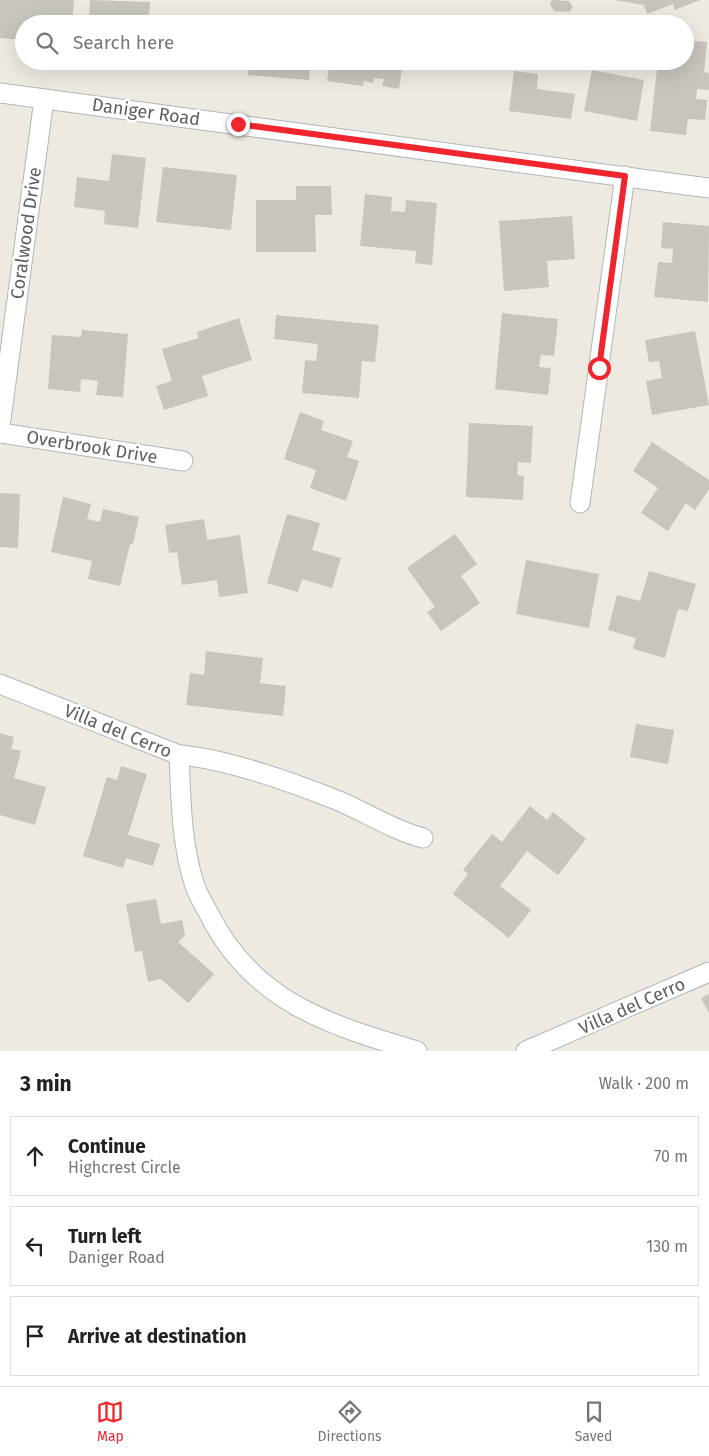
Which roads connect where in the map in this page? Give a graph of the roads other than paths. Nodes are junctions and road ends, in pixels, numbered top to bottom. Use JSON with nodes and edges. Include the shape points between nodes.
{"nodes":[{"id":1,"x":0,"y":93,"type":"edge"},
{"id":2,"x":44,"y":98,"type":"junction"},
{"id":3,"x":625,"y":176,"type":"junction"},
{"id":4,"x":709,"y":188,"type":"edge"},
{"id":5,"x":0,"y":428,"type":"edge"},
{"id":6,"x":0,"y":433,"type":"edge"},
{"id":7,"x":183,"y":461,"type":"dead end"},
{"id":8,"x":580,"y":503,"type":"dead end"},
{"id":9,"x":0,"y":684,"type":"edge"},
{"id":10,"x":179,"y":755,"type":"junction"},
{"id":11,"x":423,"y":838,"type":"dead end"},
{"id":12,"x":709,"y":972,"type":"edge"},
{"id":13,"x":417,"y":1051,"type":"edge"},
{"id":14,"x":526,"y":1051,"type":"edge"}],
"edges":[{"from":1,"to":2,"type":"street","name":"Daniger Road"},
{"from":2,"to":3,"type":"street","name":"Daniger Road"},
{"from":2,"to":5,"type":"street","name":"Coralwood Drive"},
{"from":3,"to":4,"type":"street","name":"Daniger Road"},
{"from":3,"to":8,"type":"street"},
{"from":6,"to":7,"type":"street","name":"Overbrook Drive"},
{"from":9,"to":10,"type":"street","name":"Villa del Cerro"},
{"from":10,"to":11,"type":"street","via":[[204,757],[283,781],[340,801]]},
{"from":10,"to":13,"type":"street","name":"Villa del Cerro","via":[[183,833],[194,884],[219,934],[251,974],[308,1014]]},
{"from":12,"to":14,"type":"street","name":"Villa del Cerro"}]}
